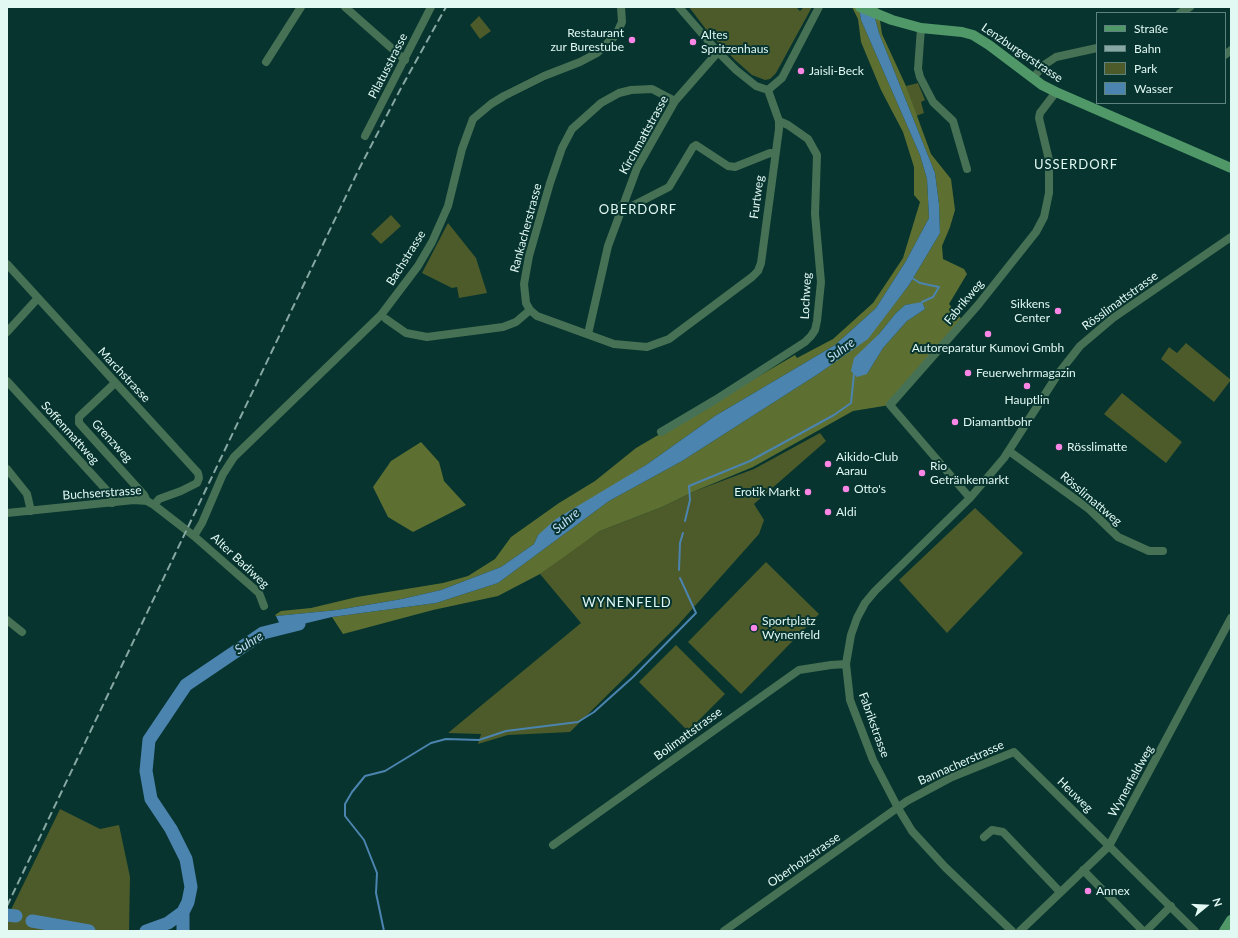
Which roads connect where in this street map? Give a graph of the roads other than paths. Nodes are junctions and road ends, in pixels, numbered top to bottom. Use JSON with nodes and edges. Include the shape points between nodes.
{"nodes":[{"id":1,"x":301,"y":7,"type":"edge"},
{"id":2,"x":345,"y":7,"type":"edge"},
{"id":3,"x":431,"y":7,"type":"edge"},
{"id":4,"x":622,"y":7,"type":"edge"},
{"id":5,"x":679,"y":7,"type":"edge"},
{"id":6,"x":820,"y":7,"type":"edge"},
{"id":7,"x":860,"y":7,"type":"edge"},
{"id":8,"x":921,"y":28,"type":"junction"},
{"id":9,"x":1096,"y":48,"type":"edge"},
{"id":10,"x":718,"y":52,"type":"junction"},
{"id":11,"x":405,"y":60,"type":"junction"},
{"id":12,"x":266,"y":62,"type":"dead end"},
{"id":13,"x":1033,"y":78,"type":"junction"},
{"id":14,"x":768,"y":90,"type":"junction"},
{"id":15,"x":1056,"y":92,"type":"junction"},
{"id":16,"x":675,"y":100,"type":"junction"},
{"id":17,"x":779,"y":121,"type":"junction"},
{"id":18,"x":365,"y":136,"type":"dead end"},
{"id":19,"x":775,"y":154,"type":"junction"},
{"id":20,"x":1231,"y":168,"type":"edge"},
{"id":21,"x":967,"y":169,"type":"dead end"},
{"id":22,"x":621,"y":206,"type":"junction"},
{"id":23,"x":1231,"y":237,"type":"edge"},
{"id":24,"x":7,"y":264,"type":"edge"},
{"id":25,"x":38,"y":298,"type":"junction"},
{"id":26,"x":530,"y":310,"type":"junction"},
{"id":27,"x":386,"y":319,"type":"dead end"},
{"id":28,"x":7,"y":332,"type":"edge"},
{"id":29,"x":588,"y":334,"type":"junction"},
{"id":30,"x":7,"y":381,"type":"edge"},
{"id":31,"x":115,"y":383,"type":"junction"},
{"id":32,"x":661,"y":432,"type":"dead end"},
{"id":33,"x":1009,"y":451,"type":"junction"},
{"id":34,"x":193,"y":467,"type":"joint"},
{"id":35,"x":7,"y":469,"type":"edge"},
{"id":36,"x":970,"y":498,"type":"junction"},
{"id":37,"x":112,"y":503,"type":"junction"},
{"id":38,"x":151,"y":503,"type":"junction"},
{"id":39,"x":31,"y":511,"type":"junction"},
{"id":40,"x":7,"y":513,"type":"edge"},
{"id":41,"x":194,"y":536,"type":"junction"},
{"id":42,"x":1163,"y":551,"type":"dead end"},
{"id":43,"x":264,"y":606,"type":"dead end"},
{"id":44,"x":1231,"y":618,"type":"edge"},
{"id":45,"x":7,"y":620,"type":"edge"},
{"id":46,"x":22,"y":632,"type":"dead end"},
{"id":47,"x":846,"y":664,"type":"junction"},
{"id":48,"x":1014,"y":752,"type":"joint"},
{"id":49,"x":898,"y":808,"type":"junction"},
{"id":50,"x":984,"y":837,"type":"dead end"},
{"id":51,"x":553,"y":845,"type":"dead end"},
{"id":52,"x":1110,"y":846,"type":"junction"},
{"id":53,"x":1083,"y":870,"type":"junction"},
{"id":54,"x":1060,"y":892,"type":"junction"},
{"id":55,"x":1171,"y":906,"type":"junction"},
{"id":56,"x":1231,"y":920,"type":"edge"},
{"id":57,"x":724,"y":931,"type":"edge"},
{"id":58,"x":1012,"y":931,"type":"edge"},
{"id":59,"x":1020,"y":931,"type":"edge"},
{"id":60,"x":1143,"y":931,"type":"edge"},
{"id":61,"x":1146,"y":931,"type":"edge"},
{"id":62,"x":1195,"y":931,"type":"edge"},
{"id":63,"x":1224,"y":931,"type":"edge"}],
"edges":[{"from":1,"to":12,"type":"street"},
{"from":2,"to":11,"type":"street"},
{"from":3,"to":11,"type":"street","name":"Pilatusstrasse"},
{"from":4,"to":41,"type":"street","name":"Bachstrasse","via":[[622,22],[616,34],[597,53],[504,96],[473,119],[462,149],[448,206],[418,266],[381,315],[234,457],[223,474]]},
{"from":5,"to":10,"type":"street"},
{"from":6,"to":14,"type":"street","via":[[782,78]]},
{"from":7,"to":8,"type":"main road","name":"Lenzburgerstrasse"},
{"from":8,"to":13,"type":"main road","name":"Lenzburgerstrasse","via":[[973,35]]},
{"from":8,"to":21,"type":"street","via":[[918,69],[920,77],[933,102],[953,121]]},
{"from":9,"to":13,"type":"street","via":[[1056,57],[1044,65]]},
{"from":10,"to":14,"type":"street","via":[[756,86]]},
{"from":10,"to":16,"type":"street","name":"Kirchmattstrasse"},
{"from":11,"to":18,"type":"street","name":"Pilatusstrasse"},
{"from":13,"to":15,"type":"main road","name":"Lenzburgerstrasse"},
{"from":14,"to":17,"type":"street","name":"Furtweg"},
{"from":15,"to":20,"type":"main road","name":"Lenzburgerstrasse"},
{"from":15,"to":36,"type":"street","name":"Fabrikweg","via":[[1039,118],[1049,160],[1049,193],[1044,218],[1036,232],[978,305],[890,405]]},
{"from":16,"to":22,"type":"street","name":"Kirchmattstrasse","via":[[636,168]]},
{"from":16,"to":26,"type":"street","name":"Rankacherstrasse","via":[[652,89],[619,93],[601,103],[572,129],[560,155],[529,256],[524,296]]},
{"from":17,"to":19,"type":"street","name":"Furtweg"},
{"from":17,"to":32,"type":"street","name":"Lochweg","via":[[808,139],[817,155],[815,214],[821,282],[818,321],[812,336],[805,342]]},
{"from":19,"to":22,"type":"street","name":"Furtweg","via":[[770,153],[734,167],[728,166],[696,146],[693,147],[669,187],[632,206]]},
{"from":19,"to":29,"type":"street","name":"Furtweg","via":[[761,263],[752,277],[669,339],[647,347],[614,344]]},
{"from":22,"to":29,"type":"street","name":"Kirchmattstrasse","via":[[603,262]]},
{"from":23,"to":33,"type":"street","name":"Rösslimattstrasse","via":[[1113,318],[1080,346],[1058,374]]},
{"from":24,"to":25,"type":"street","name":"Marchstrasse"},
{"from":25,"to":28,"type":"street"},
{"from":25,"to":31,"type":"street","name":"Marchstrasse"},
{"from":26,"to":27,"type":"street","via":[[516,322],[503,327],[427,337],[406,333]]},
{"from":26,"to":29,"type":"street","via":[[537,316]]},
{"from":30,"to":37,"type":"street","name":"Soffenmattweg","via":[[110,494]]},
{"from":31,"to":34,"type":"street","name":"Marchstrasse"},
{"from":31,"to":38,"type":"street","name":"Grenzweg","via":[[78,417],[79,423]]},
{"from":33,"to":36,"type":"street","name":"Rösslimattstrasse"},
{"from":33,"to":42,"type":"street","name":"Rösslimattweg","via":[[1088,509],[1118,537],[1149,552]]},
{"from":34,"to":38,"type":"street","name":"Buchserstrasse","via":[[198,473],[197,483]]},
{"from":35,"to":39,"type":"street","via":[[26,494]]},
{"from":36,"to":47,"type":"street","name":"Fabrikstrasse","via":[[865,603],[856,618]]},
{"from":37,"to":38,"type":"street","name":"Buchserstrasse","via":[[134,500]]},
{"from":37,"to":39,"type":"street","name":"Buchserstrasse"},
{"from":38,"to":41,"type":"street","name":"Alter Badiweg"},
{"from":39,"to":40,"type":"street","name":"Buchserstrasse"},
{"from":41,"to":43,"type":"street","name":"Alter Badiweg","via":[[259,592]]},
{"from":44,"to":52,"type":"street","name":"Wynenfeldweg"},
{"from":45,"to":46,"type":"street"},
{"from":47,"to":49,"type":"street","name":"Fabrikstrasse","via":[[850,700],[859,728]]},
{"from":47,"to":51,"type":"street","name":"Bolimattstrasse","via":[[799,670]]},
{"from":48,"to":49,"type":"street","name":"Bannacherstrasse","via":[[952,777]]},
{"from":48,"to":52,"type":"street","name":"Heuweg"},
{"from":49,"to":57,"type":"street","name":"Oberholzstrasse"},
{"from":49,"to":58,"type":"street","name":"Fabrikstrasse","via":[[912,831],[945,867]]},
{"from":50,"to":54,"type":"street","via":[[992,830],[1003,832]]},
{"from":52,"to":53,"type":"street","name":"Wynenfeldweg"},
{"from":52,"to":55,"type":"street","name":"Heuweg"},
{"from":53,"to":54,"type":"street","name":"Wynenfeldweg"},
{"from":53,"to":60,"type":"street"},
{"from":54,"to":59,"type":"street","name":"Wynenfeldweg"},
{"from":55,"to":61,"type":"street"},
{"from":55,"to":62,"type":"street","name":"Heuweg"},
{"from":56,"to":63,"type":"main road"}]}
